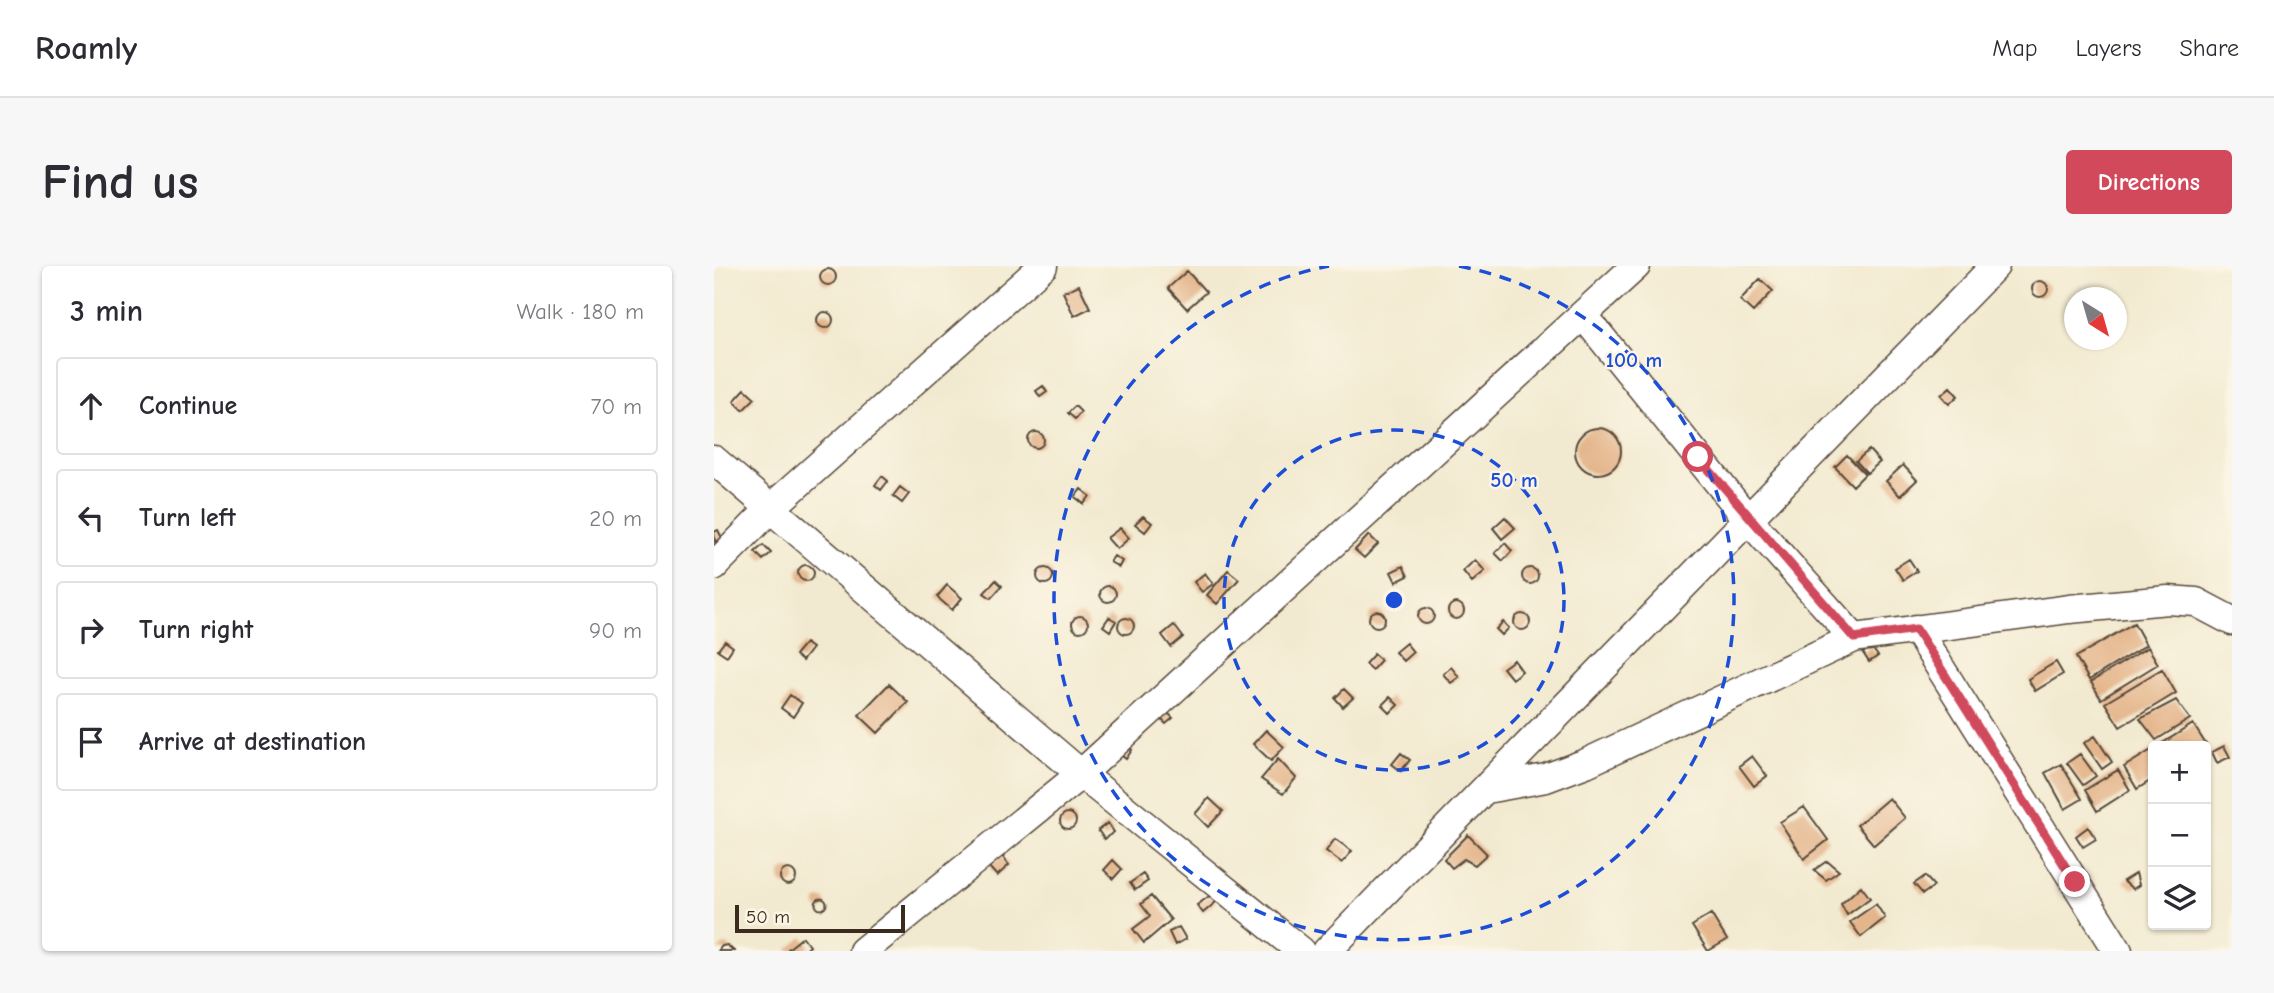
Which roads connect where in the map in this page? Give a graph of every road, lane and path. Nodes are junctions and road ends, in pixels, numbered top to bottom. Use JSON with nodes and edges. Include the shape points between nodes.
{"nodes":[{"id":1,"x":1043,"y":266,"type":"edge"},
{"id":2,"x":1636,"y":266,"type":"edge"},
{"id":3,"x":1995,"y":266,"type":"edge"},
{"id":4,"x":1584,"y":316,"type":"junction"},
{"id":5,"x":714,"y":460,"type":"edge"},
{"id":6,"x":772,"y":507,"type":"junction"},
{"id":7,"x":1747,"y":518,"type":"junction"},
{"id":8,"x":714,"y":566,"type":"edge"},
{"id":9,"x":2232,"y":621,"type":"edge"},
{"id":10,"x":1916,"y":629,"type":"junction"},
{"id":11,"x":1854,"y":638,"type":"junction"},
{"id":12,"x":1081,"y":774,"type":"junction"},
{"id":13,"x":1486,"y":789,"type":"junction"},
{"id":14,"x":863,"y":951,"type":"edge"},
{"id":15,"x":1301,"y":951,"type":"edge"},
{"id":16,"x":1327,"y":951,"type":"edge"},
{"id":17,"x":2118,"y":951,"type":"edge"}],
"edges":[{"from":1,"to":6,"type":"street"},
{"from":2,"to":4,"type":"street"},
{"from":3,"to":7,"type":"street"},
{"from":4,"to":7,"type":"street"},
{"from":4,"to":12,"type":"street"},
{"from":5,"to":6,"type":"street"},
{"from":6,"to":8,"type":"street"},
{"from":6,"to":12,"type":"street"},
{"from":7,"to":11,"type":"street"},
{"from":7,"to":13,"type":"street"},
{"from":9,"to":10,"type":"street","via":[[2196,602],[2168,600]]},
{"from":10,"to":11,"type":"street"},
{"from":10,"to":17,"type":"street"},
{"from":11,"to":13,"type":"street","via":[[1586,763],[1546,778]]},
{"from":12,"to":14,"type":"street"},
{"from":12,"to":15,"type":"street"},
{"from":13,"to":16,"type":"street"}]}
